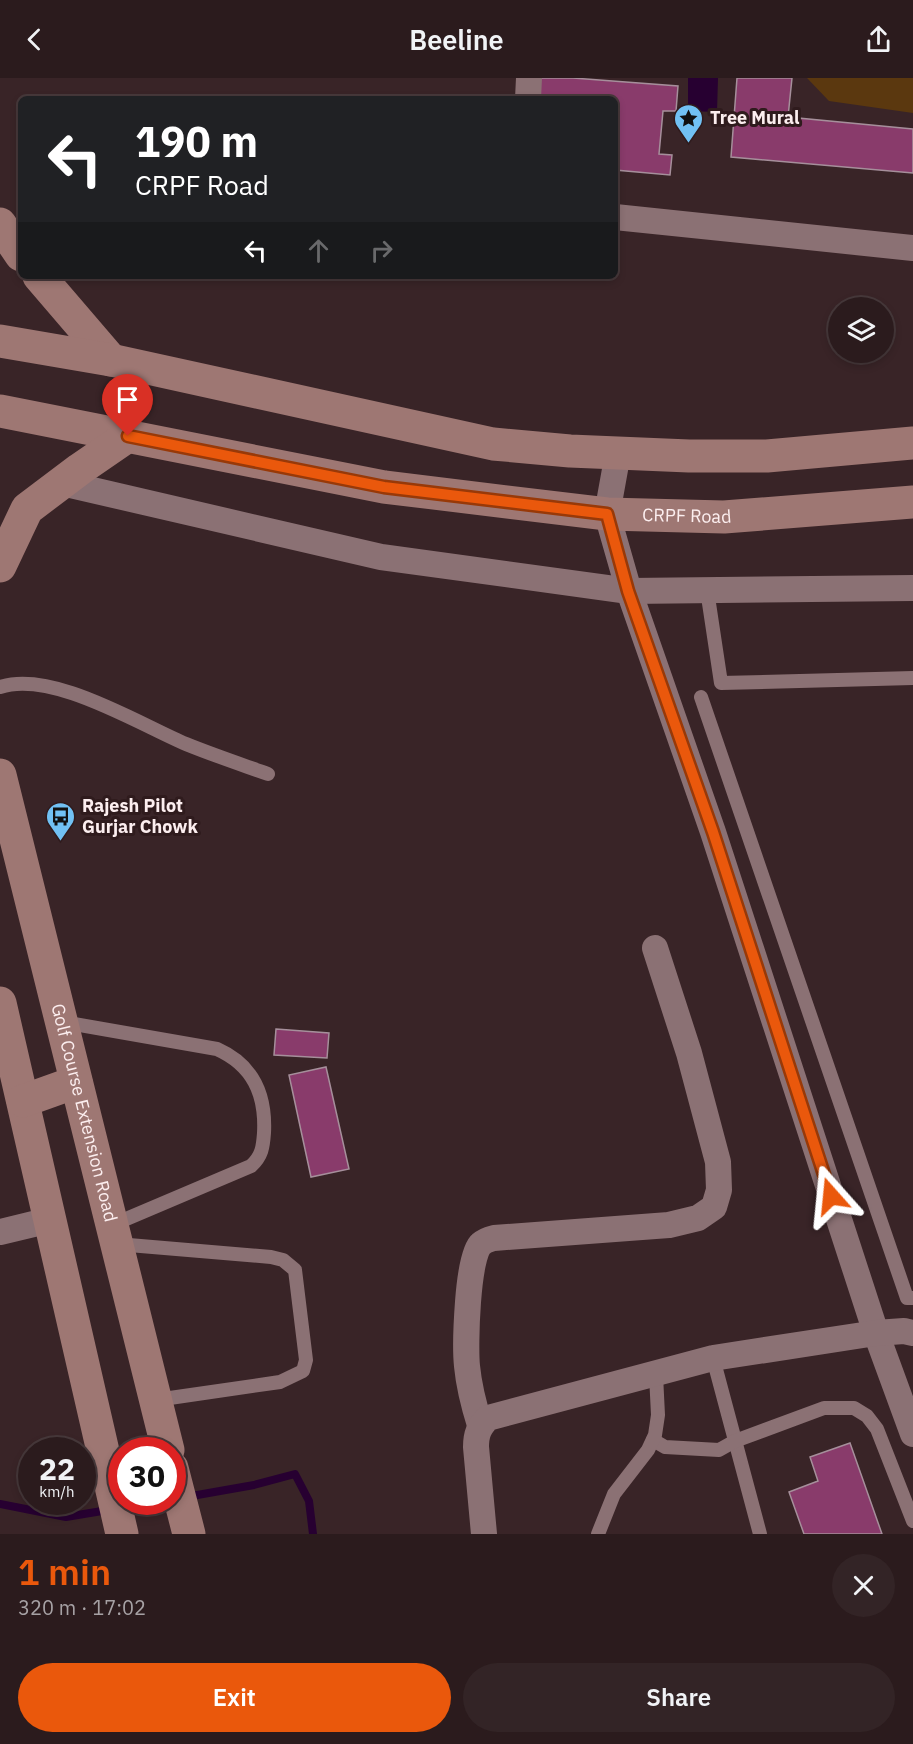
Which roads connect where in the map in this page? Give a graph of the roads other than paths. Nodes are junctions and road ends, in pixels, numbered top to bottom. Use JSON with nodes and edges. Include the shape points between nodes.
{"nodes":[{"id":1,"x":529,"y":78,"type":"edge"},
{"id":2,"x":528,"y":96,"type":"edge"},
{"id":3,"x":618,"y":217,"type":"edge"},
{"id":4,"x":0,"y":224,"type":"edge"},
{"id":5,"x":913,"y":248,"type":"edge"},
{"id":6,"x":18,"y":251,"type":"edge"},
{"id":7,"x":42,"y":279,"type":"edge"},
{"id":8,"x":0,"y":341,"type":"edge"},
{"id":9,"x":111,"y":360,"type":"junction"},
{"id":10,"x":0,"y":411,"type":"edge"},
{"id":11,"x":128,"y":436,"type":"junction"},
{"id":12,"x":913,"y":443,"type":"edge"},
{"id":13,"x":618,"y":453,"type":"junction"},
{"id":14,"x":62,"y":483,"type":"junction"},
{"id":15,"x":913,"y":502,"type":"edge"},
{"id":16,"x":607,"y":514,"type":"junction"},
{"id":17,"x":0,"y":566,"type":"edge"},
{"id":18,"x":913,"y":588,"type":"edge"},
{"id":19,"x":707,"y":590,"type":"junction"},
{"id":20,"x":628,"y":591,"type":"junction"},
{"id":21,"x":913,"y":678,"type":"edge"},
{"id":22,"x":0,"y":687,"type":"edge"},
{"id":23,"x":701,"y":697,"type":"dead end"},
{"id":24,"x":268,"y":774,"type":"dead end"},
{"id":25,"x":0,"y":775,"type":"edge"},
{"id":26,"x":655,"y":948,"type":"dead end"},
{"id":27,"x":0,"y":1003,"type":"edge"},
{"id":28,"x":61,"y":1021,"type":"junction"},
{"id":29,"x":76,"y":1082,"type":"junction"},
{"id":30,"x":23,"y":1101,"type":"junction"},
{"id":31,"x":50,"y":1220,"type":"junction"},
{"id":32,"x":0,"y":1232,"type":"edge"},
{"id":33,"x":114,"y":1234,"type":"junction"},
{"id":34,"x":913,"y":1298,"type":"edge"},
{"id":35,"x":876,"y":1333,"type":"junction"},
{"id":36,"x":913,"y":1333,"type":"edge"},
{"id":37,"x":713,"y":1358,"type":"junction"},
{"id":38,"x":656,"y":1375,"type":"junction"},
{"id":39,"x":156,"y":1400,"type":"junction"},
{"id":40,"x":480,"y":1425,"type":"junction"},
{"id":41,"x":913,"y":1434,"type":"edge"},
{"id":42,"x":165,"y":1437,"type":"edge"},
{"id":43,"x":652,"y":1440,"type":"junction"},
{"id":44,"x":735,"y":1441,"type":"junction"},
{"id":45,"x":913,"y":1521,"type":"edge"},
{"id":46,"x":121,"y":1532,"type":"edge"},
{"id":47,"x":484,"y":1534,"type":"edge"},
{"id":48,"x":598,"y":1534,"type":"edge"},
{"id":49,"x":760,"y":1534,"type":"edge"}],
"edges":[{"from":1,"to":2,"type":"street"},
{"from":3,"to":5,"type":"street"},
{"from":4,"to":6,"type":"street"},
{"from":7,"to":9,"type":"street"},
{"from":8,"to":9,"type":"street"},
{"from":9,"to":13,"type":"street","via":[[494,444]]},
{"from":10,"to":11,"type":"street","name":"CRPF Road"},
{"from":11,"to":14,"type":"street"},
{"from":11,"to":16,"type":"street","name":"CRPF Road","via":[[384,487]]},
{"from":12,"to":13,"type":"street","via":[[767,456]]},
{"from":13,"to":16,"type":"street"},
{"from":14,"to":17,"type":"street","via":[[27,509]]},
{"from":14,"to":20,"type":"street","via":[[381,557]]},
{"from":15,"to":16,"type":"street","name":"CRPF Road","via":[[724,517]]},
{"from":16,"to":20,"type":"street"},
{"from":18,"to":19,"type":"street"},
{"from":19,"to":20,"type":"street"},
{"from":19,"to":21,"type":"lane","via":[[721,683]]},
{"from":20,"to":35,"type":"street","via":[[713,832]]},
{"from":22,"to":24,"type":"lane","via":[[33,683],[86,698],[186,744]]},
{"from":23,"to":34,"type":"lane","via":[[907,1298]]},
{"from":25,"to":28,"type":"street","name":"Golf Course Extension Road"},
{"from":26,"to":40,"type":"street","via":[[718,1162],[719,1190],[714,1207],[698,1218],[669,1225],[494,1238],[480,1244],[473,1257],[469,1291],[466,1364]]},
{"from":27,"to":30,"type":"street"},
{"from":28,"to":29,"type":"street","name":"Golf Course Extension Road"},
{"from":28,"to":33,"type":"lane","via":[[232,1055],[249,1072],[265,1113],[260,1158],[251,1166]]},
{"from":29,"to":30,"type":"street"},
{"from":29,"to":33,"type":"street","name":"Golf Course Extension Road"},
{"from":30,"to":31,"type":"street"},
{"from":31,"to":32,"type":"street"},
{"from":31,"to":46,"type":"street"},
{"from":33,"to":39,"type":"street","name":"Golf Course Extension Road"},
{"from":33,"to":39,"type":"lane","via":[[271,1257],[296,1270],[306,1360],[303,1371],[280,1382]]},
{"from":35,"to":36,"type":"street"},
{"from":35,"to":37,"type":"street"},
{"from":35,"to":41,"type":"street"},
{"from":37,"to":38,"type":"street"},
{"from":37,"to":44,"type":"lane"},
{"from":38,"to":40,"type":"street","via":[[498,1414]]},
{"from":38,"to":43,"type":"lane","via":[[658,1415]]},
{"from":39,"to":42,"type":"street","name":"Golf Course Extension Road"},
{"from":40,"to":47,"type":"street","via":[[476,1447]]},
{"from":43,"to":44,"type":"lane","via":[[665,1447],[700,1450],[719,1450]]},
{"from":43,"to":48,"type":"lane","via":[[614,1494]]},
{"from":44,"to":45,"type":"lane","via":[[825,1408],[854,1408],[877,1429]]},
{"from":44,"to":49,"type":"lane"}]}
